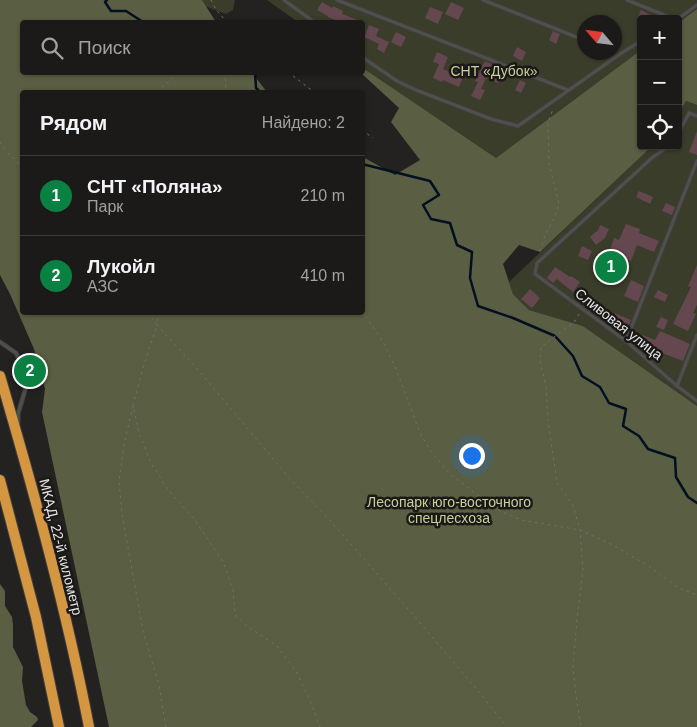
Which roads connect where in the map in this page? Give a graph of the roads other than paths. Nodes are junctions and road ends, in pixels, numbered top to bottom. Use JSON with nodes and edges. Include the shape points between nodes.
{"nodes":[{"id":1,"x":284,"y":0,"type":"edge"},
{"id":2,"x":337,"y":0,"type":"edge"},
{"id":3,"x":483,"y":0,"type":"edge"},
{"id":4,"x":627,"y":0,"type":"edge"},
{"id":5,"x":697,"y":5,"type":"edge"},
{"id":6,"x":664,"y":15,"type":"edge"},
{"id":7,"x":682,"y":16,"type":"edge"},
{"id":8,"x":311,"y":20,"type":"edge"},
{"id":9,"x":577,"y":37,"type":"edge"},
{"id":10,"x":637,"y":43,"type":"edge"},
{"id":11,"x":622,"y":53,"type":"edge"},
{"id":12,"x":365,"y":58,"type":"edge"},
{"id":13,"x":612,"y":60,"type":"edge"},
{"id":14,"x":569,"y":90,"type":"junction"},
{"id":15,"x":697,"y":116,"type":"edge"},
{"id":16,"x":682,"y":126,"type":"edge"},
{"id":17,"x":663,"y":150,"type":"edge"},
{"id":18,"x":697,"y":161,"type":"edge"},
{"id":19,"x":697,"y":335,"type":"edge"},
{"id":20,"x":626,"y":341,"type":"junction"},
{"id":21,"x":0,"y":342,"type":"edge"},
{"id":22,"x":0,"y":376,"type":"edge"},
{"id":23,"x":677,"y":386,"type":"junction"},
{"id":24,"x":697,"y":401,"type":"edge"},
{"id":25,"x":19,"y":443,"type":"junction"},
{"id":26,"x":0,"y":480,"type":"edge"},
{"id":27,"x":59,"y":727,"type":"edge"},
{"id":28,"x":88,"y":727,"type":"edge"}],
"edges":[{"from":1,"to":8,"type":"lane"},
{"from":2,"to":14,"type":"lane"},
{"from":3,"to":9,"type":"lane"},
{"from":4,"to":6,"type":"lane"},
{"from":5,"to":7,"type":"lane"},
{"from":10,"to":11,"type":"lane"},
{"from":12,"to":14,"type":"lane","via":[[396,81],[416,90],[518,126]]},
{"from":13,"to":14,"type":"lane"},
{"from":15,"to":16,"type":"lane","via":[[689,113]]},
{"from":17,"to":20,"type":"lane","name":"Сливовая улица","via":[[537,263],[535,274]]},
{"from":18,"to":20,"type":"lane"},
{"from":19,"to":23,"type":"lane"},
{"from":20,"to":23,"type":"lane","name":"Сливовая улица"},
{"from":21,"to":25,"type":"lane","via":[[16,353],[26,387],[18,414]]},
{"from":22,"to":25,"type":"highway","name":"МКАД, 22-й километр"},
{"from":23,"to":24,"type":"lane","name":"Сливовая улица"},
{"from":25,"to":28,"type":"highway","name":"МКАД, 22-й километр","via":[[64,610]]},
{"from":26,"to":27,"type":"highway","via":[[36,616]]}]}
